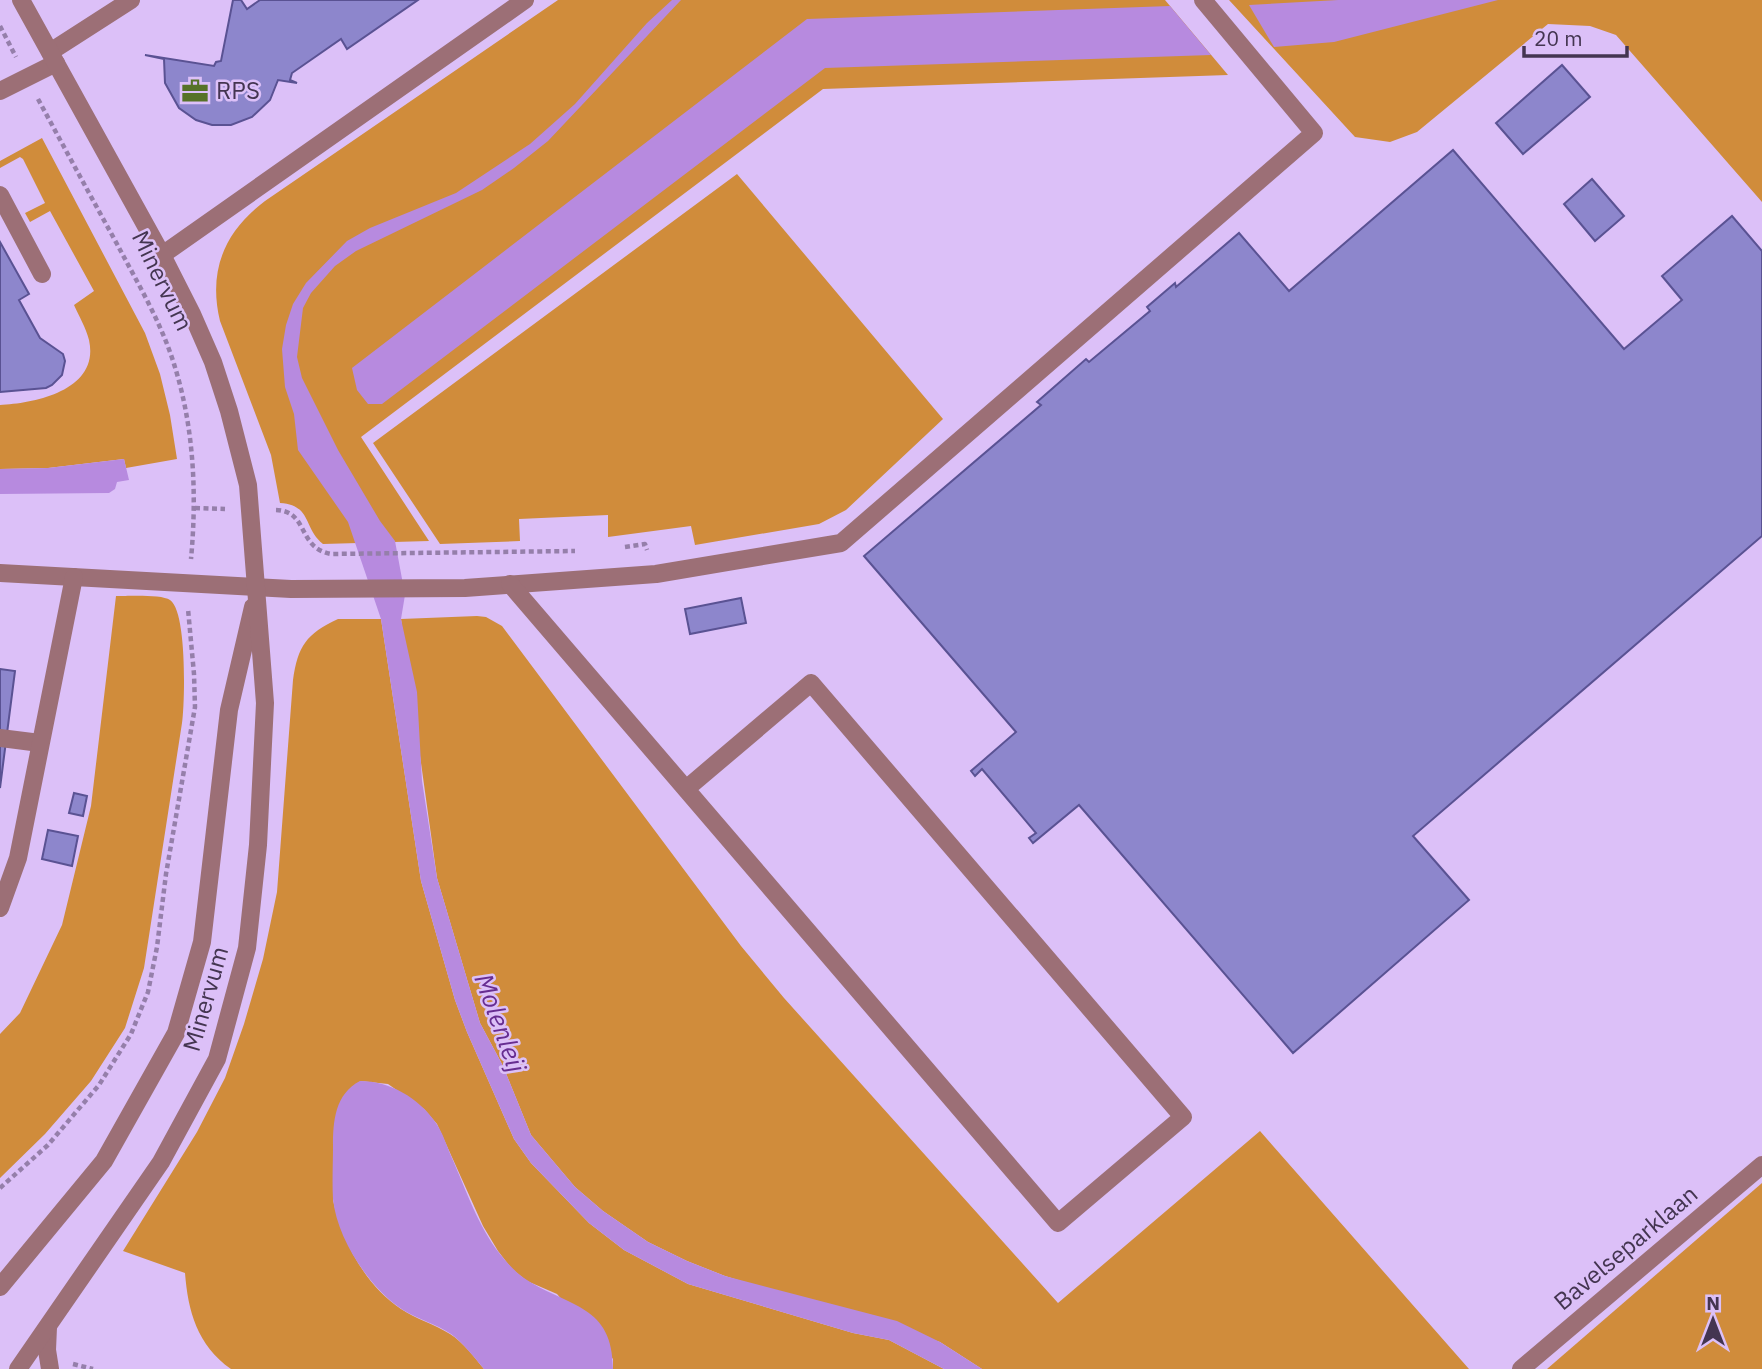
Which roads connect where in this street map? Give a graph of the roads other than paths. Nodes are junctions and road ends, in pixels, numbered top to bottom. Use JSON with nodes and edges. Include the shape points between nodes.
{"nodes":[{"id":1,"x":21,"y":0,"type":"edge"},
{"id":2,"x":131,"y":0,"type":"edge"},
{"id":3,"x":525,"y":0,"type":"edge"},
{"id":4,"x":1202,"y":0,"type":"edge"},
{"id":5,"x":53,"y":57,"type":"junction"},
{"id":6,"x":0,"y":91,"type":"edge"},
{"id":7,"x":0,"y":195,"type":"edge"},
{"id":8,"x":162,"y":255,"type":"junction"},
{"id":9,"x":42,"y":274,"type":"dead end"},
{"id":10,"x":0,"y":573,"type":"edge"},
{"id":11,"x":74,"y":577,"type":"junction"},
{"id":12,"x":510,"y":584,"type":"junction"},
{"id":13,"x":257,"y":587,"type":"junction"},
{"id":14,"x":0,"y":738,"type":"edge"},
{"id":15,"x":40,"y":743,"type":"junction"},
{"id":16,"x":686,"y":789,"type":"junction"},
{"id":17,"x":0,"y":908,"type":"edge"},
{"id":18,"x":1762,"y":1165,"type":"edge"},
{"id":19,"x":0,"y":1287,"type":"edge"},
{"id":20,"x":48,"y":1326,"type":"junction"},
{"id":21,"x":18,"y":1369,"type":"edge"},
{"id":22,"x":50,"y":1369,"type":"edge"},
{"id":23,"x":1521,"y":1369,"type":"edge"}],
"edges":[{"from":1,"to":5,"type":"street","name":"Minervum"},
{"from":2,"to":5,"type":"street"},
{"from":3,"to":8,"type":"street","name":"Minervum"},
{"from":4,"to":12,"type":"street","via":[[1314,133],[841,542],[656,574]]},
{"from":5,"to":6,"type":"street","via":[[27,78]]},
{"from":5,"to":8,"type":"street","name":"Minervum"},
{"from":7,"to":9,"type":"street"},
{"from":8,"to":13,"type":"street","name":"Minervum","via":[[213,362],[229,411],[248,485]]},
{"from":10,"to":11,"type":"street"},
{"from":11,"to":13,"type":"street"},
{"from":11,"to":15,"type":"street"},
{"from":12,"to":13,"type":"street"},
{"from":12,"to":16,"type":"street"},
{"from":13,"to":19,"type":"street","name":"Minervum","via":[[229,709],[202,942],[176,1033],[104,1161]]},
{"from":13,"to":20,"type":"street","name":"Minervum","via":[[265,703],[258,845],[247,948],[217,1059],[161,1162]]},
{"from":14,"to":15,"type":"street"},
{"from":15,"to":17,"type":"street","via":[[18,858]]},
{"from":16,"to":16,"type":"street","via":[[1058,1223],[1183,1117],[811,683]]},
{"from":18,"to":23,"type":"street","name":"Bavelseparklaan"},
{"from":20,"to":21,"type":"street","name":"Minervum"},
{"from":20,"to":22,"type":"street"}]}
